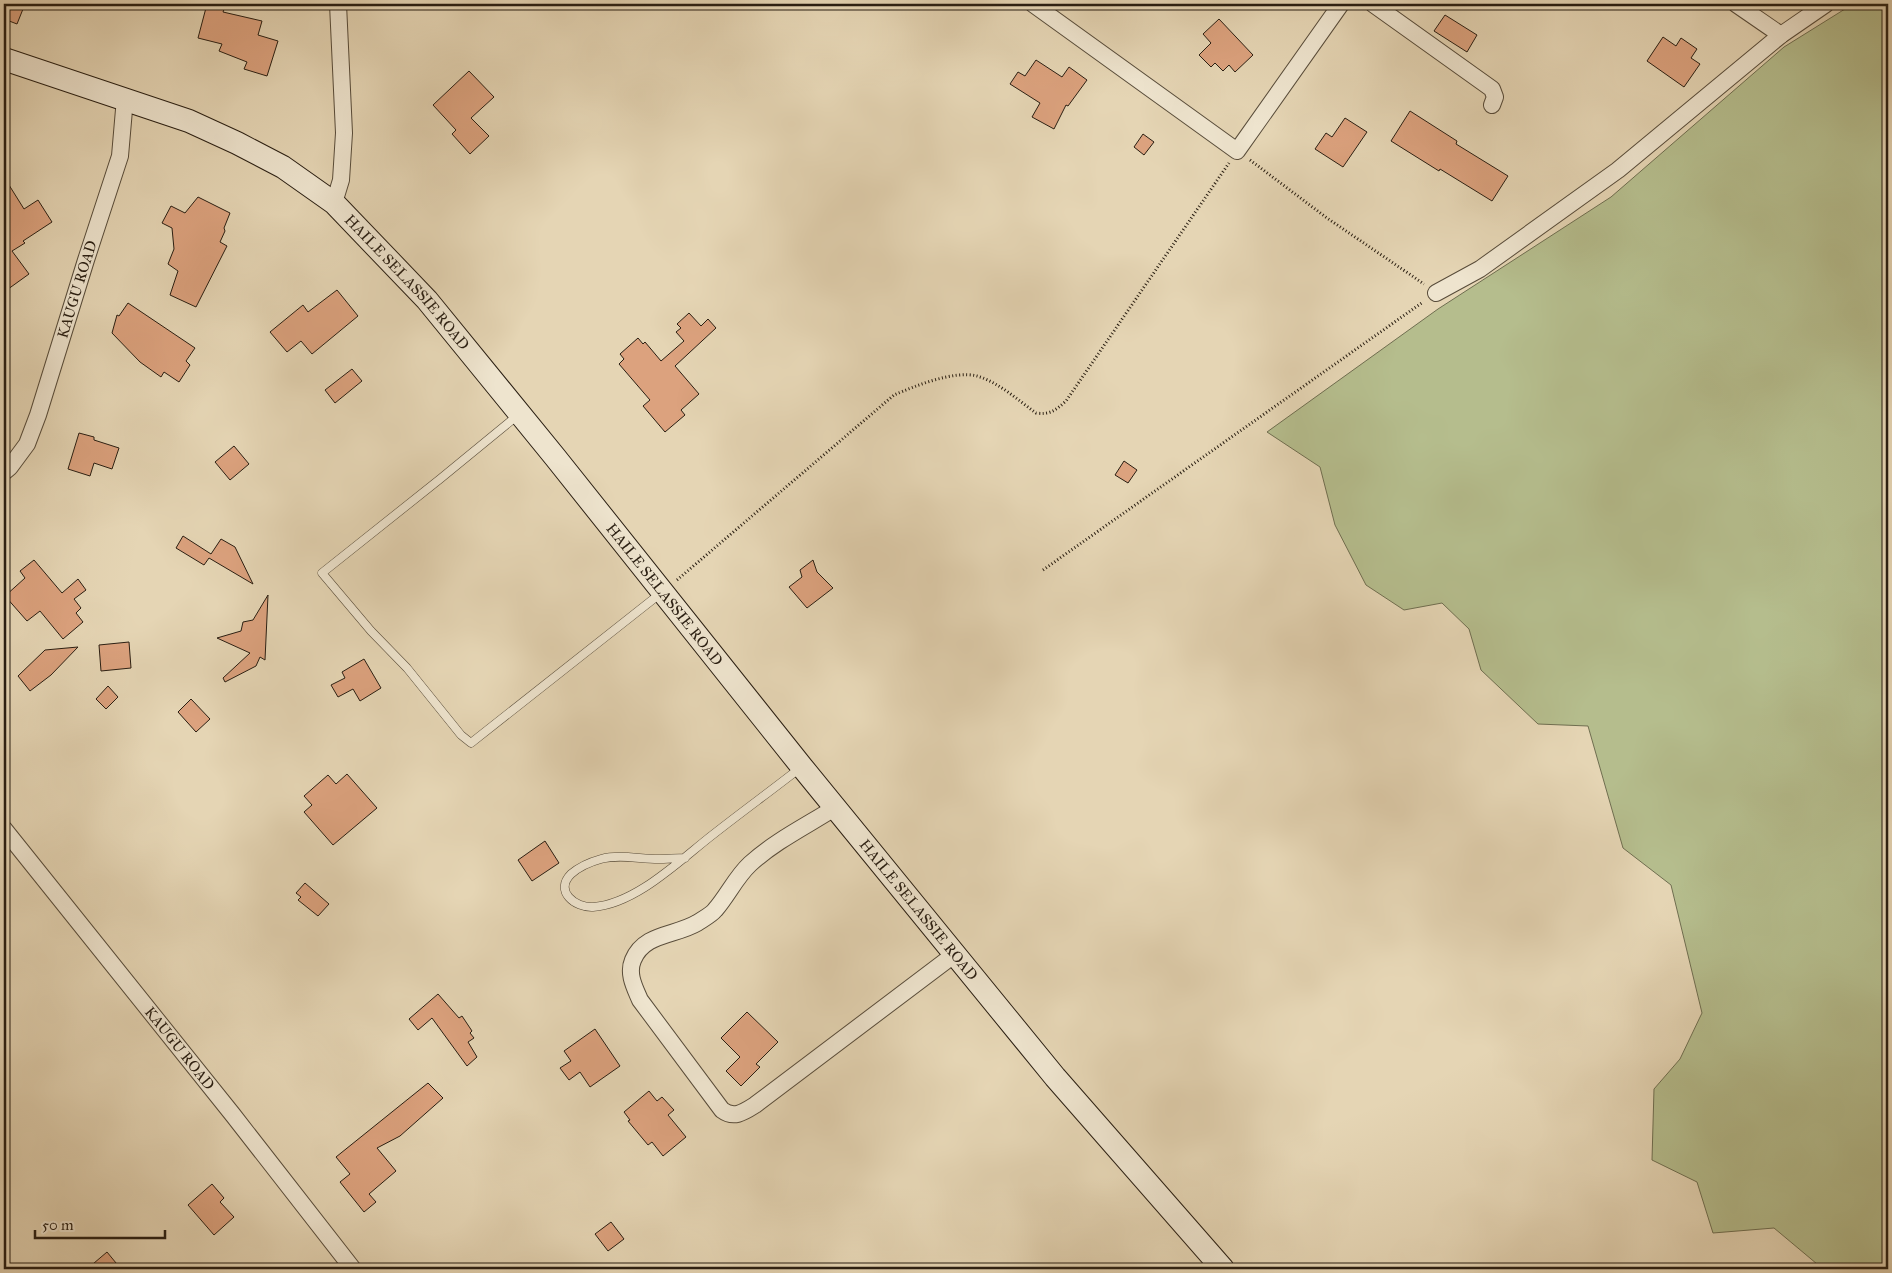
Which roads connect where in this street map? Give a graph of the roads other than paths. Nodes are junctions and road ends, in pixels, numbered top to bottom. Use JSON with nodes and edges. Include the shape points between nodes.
{"nodes":[{"id":1,"x":338,"y":4,"type":"edge"},
{"id":2,"x":1034,"y":4,"type":"edge"},
{"id":3,"x":1341,"y":4,"type":"edge"},
{"id":4,"x":1373,"y":4,"type":"edge"},
{"id":5,"x":1736,"y":4,"type":"edge"},
{"id":6,"x":1826,"y":4,"type":"edge"},
{"id":7,"x":1781,"y":35,"type":"junction"},
{"id":8,"x":4,"y":59,"type":"edge"},
{"id":9,"x":125,"y":98,"type":"junction"},
{"id":10,"x":1492,"y":105,"type":"dead end"},
{"id":11,"x":334,"y":203,"type":"junction"},
{"id":12,"x":1436,"y":293,"type":"road end"},
{"id":13,"x":519,"y":414,"type":"junction"},
{"id":14,"x":4,"y":472,"type":"edge"},
{"id":15,"x":664,"y":592,"type":"junction"},
{"id":16,"x":802,"y":767,"type":"junction"},
{"id":17,"x":836,"y":807,"type":"junction"},
{"id":18,"x":4,"y":829,"type":"edge"},
{"id":19,"x":685,"y":858,"type":"junction"},
{"id":20,"x":955,"y":954,"type":"junction"},
{"id":21,"x":353,"y":1269,"type":"edge"},
{"id":22,"x":1223,"y":1269,"type":"edge"}],
"edges":[{"from":1,"to":11,"type":"street","via":[[344,133],[341,180]]},
{"from":2,"to":3,"type":"street","via":[[1237,150]]},
{"from":4,"to":10,"type":"street","via":[[1492,89],[1495,97]]},
{"from":5,"to":7,"type":"street"},
{"from":6,"to":7,"type":"street"},
{"from":7,"to":12,"type":"street","via":[[1618,170],[1480,269]]},
{"from":8,"to":9,"type":"street","name":"HAILE SELASSIE ROAD"},
{"from":9,"to":11,"type":"street","name":"HAILE SELASSIE ROAD","via":[[189,121],[237,143],[282,167]]},
{"from":9,"to":14,"type":"street","name":"KAUGU ROAD","via":[[120,156],[38,415],[27,444]]},
{"from":11,"to":13,"type":"street","name":"HAILE SELASSIE ROAD","via":[[427,300]]},
{"from":13,"to":15,"type":"street","name":"HAILE SELASSIE ROAD"},
{"from":13,"to":15,"type":"lane","via":[[322,573],[407,668],[461,736],[471,743]]},
{"from":15,"to":16,"type":"street","name":"HAILE SELASSIE ROAD"},
{"from":16,"to":17,"type":"street","name":"HAILE SELASSIE ROAD"},
{"from":16,"to":19,"type":"lane"},
{"from":17,"to":20,"type":"street","name":"HAILE SELASSIE ROAD"},
{"from":17,"to":20,"type":"street","via":[[750,864],[714,911],[694,924],[659,936],[642,946],[632,961],[631,980],[640,1000],[722,1110],[728,1115],[737,1114],[755,1105]]},
{"from":18,"to":21,"type":"street","name":"KAUGU ROAD"},
{"from":19,"to":19,"type":"lane","via":[[639,890],[616,901],[592,907],[570,901],[565,894],[564,885],[570,875],[603,858]]},
{"from":20,"to":22,"type":"street","name":"HAILE SELASSIE ROAD","via":[[1055,1077]]}]}
